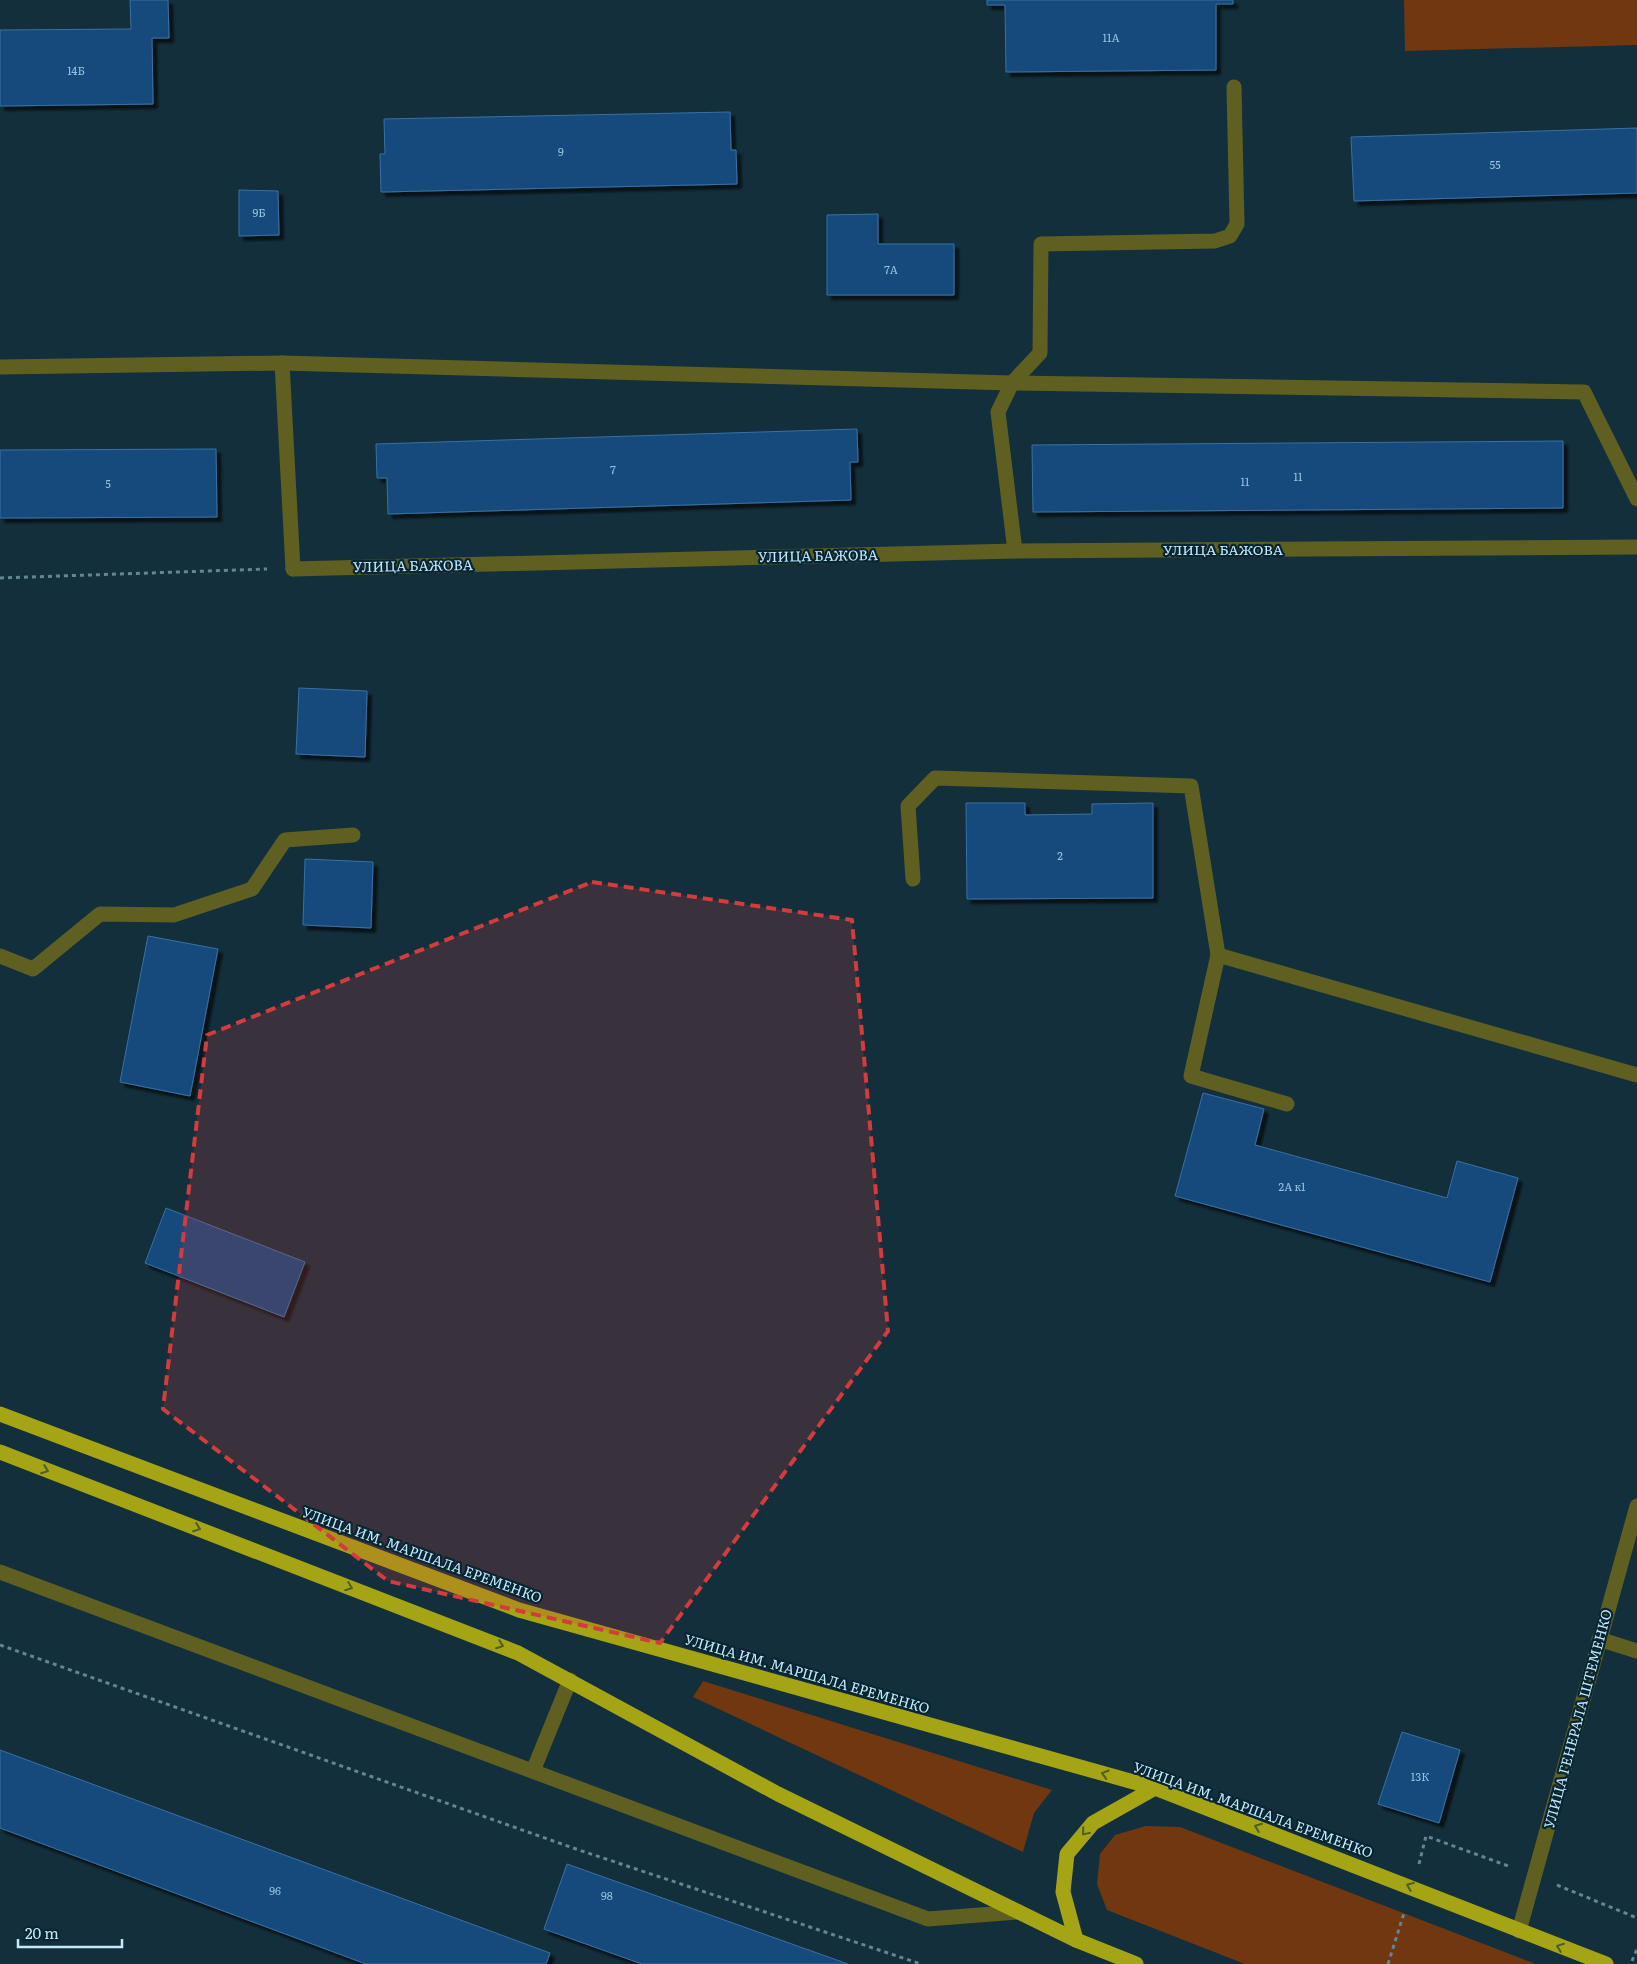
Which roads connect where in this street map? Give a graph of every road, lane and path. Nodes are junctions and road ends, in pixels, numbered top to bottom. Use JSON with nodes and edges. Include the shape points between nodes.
{"nodes":[{"id":1,"x":1234,"y":87,"type":"dead end"},
{"id":2,"x":282,"y":363,"type":"junction"},
{"id":3,"x":0,"y":367,"type":"edge"},
{"id":4,"x":1012,"y":382,"type":"junction"},
{"id":5,"x":1637,"y":499,"type":"edge"},
{"id":6,"x":1637,"y":547,"type":"edge"},
{"id":7,"x":1015,"y":551,"type":"junction"},
{"id":8,"x":293,"y":569,"type":"junction"},
{"id":9,"x":0,"y":578,"type":"edge"},
{"id":10,"x":353,"y":835,"type":"dead end"},
{"id":11,"x":913,"y":879,"type":"dead end"},
{"id":12,"x":1218,"y":955,"type":"junction"},
{"id":13,"x":0,"y":956,"type":"edge"},
{"id":14,"x":1637,"y":1075,"type":"edge"},
{"id":15,"x":1287,"y":1104,"type":"dead end"},
{"id":16,"x":0,"y":1414,"type":"edge"},
{"id":17,"x":0,"y":1452,"type":"edge"},
{"id":18,"x":1637,"y":1506,"type":"edge"},
{"id":19,"x":0,"y":1572,"type":"edge"},
{"id":20,"x":1599,"y":1639,"type":"junction"},
{"id":21,"x":0,"y":1644,"type":"edge"},
{"id":22,"x":1637,"y":1651,"type":"edge"},
{"id":23,"x":570,"y":1680,"type":"junction"},
{"id":24,"x":533,"y":1771,"type":"junction"},
{"id":25,"x":1155,"y":1788,"type":"junction"},
{"id":26,"x":1019,"y":1912,"type":"junction"},
{"id":27,"x":1519,"y":1931,"type":"junction"},
{"id":28,"x":1076,"y":1940,"type":"junction"},
{"id":29,"x":1637,"y":1949,"type":"edge"},
{"id":30,"x":921,"y":1964,"type":"edge"},
{"id":31,"x":1136,"y":1964,"type":"edge"},
{"id":32,"x":1606,"y":1964,"type":"edge"},
{"id":33,"x":1631,"y":1964,"type":"edge"}],
"edges":[{"from":1,"to":4,"type":"street","via":[[1237,224],[1230,236],[1215,241],[1041,244],[1040,353]]},
{"from":2,"to":3,"type":"street"},
{"from":2,"to":4,"type":"street"},
{"from":2,"to":8,"type":"street"},
{"from":4,"to":5,"type":"street","via":[[1584,392]]},
{"from":4,"to":7,"type":"street","via":[[998,412]]},
{"from":6,"to":7,"type":"street","name":"УЛИЦА БАЖОВА"},
{"from":7,"to":8,"type":"street","name":"УЛИЦА БАЖОВА"},
{"from":8,"to":9,"type":"path"},
{"from":10,"to":13,"type":"street","via":[[286,840],[252,889],[174,915],[100,914],[34,969]]},
{"from":11,"to":12,"type":"street","via":[[908,806],[934,778],[1191,786]]},
{"from":12,"to":14,"type":"street"},
{"from":12,"to":15,"type":"street","via":[[1191,1076]]},
{"from":25,"to":16,"type":"highway","name":"УЛИЦА ИМ. МАРШАЛА ЕРЕМЕНКО","one_way":true,"via":[[519,1610]]},
{"from":17,"to":23,"type":"highway","one_way":true,"via":[[518,1652]]},
{"from":18,"to":20,"type":"street","name":"УЛИЦА ГЕНЕРАЛА ШТЕМЕНКО"},
{"from":19,"to":24,"type":"street"},
{"from":20,"to":22,"type":"street"},
{"from":20,"to":27,"type":"street","name":"УЛИЦА ГЕНЕРАЛА ШТЕМЕНКО"},
{"from":21,"to":30,"type":"path","via":[[573,1848]]},
{"from":23,"to":24,"type":"street"},
{"from":23,"to":26,"type":"highway","via":[[778,1794]]},
{"from":24,"to":26,"type":"street","via":[[928,1919]]},
{"from":27,"to":25,"type":"highway","name":"УЛИЦА ИМ. МАРШАЛА ЕРЕМЕНКО","one_way":true},
{"from":25,"to":28,"type":"highway","one_way":true,"via":[[1093,1823],[1067,1854],[1063,1892]]},
{"from":26,"to":28,"type":"highway"},
{"from":32,"to":27,"type":"highway","name":"УЛИЦА ИМ. МАРШАЛА ЕРЕМЕНКО","one_way":true},
{"from":28,"to":31,"type":"highway"},
{"from":29,"to":33,"type":"path"}]}
